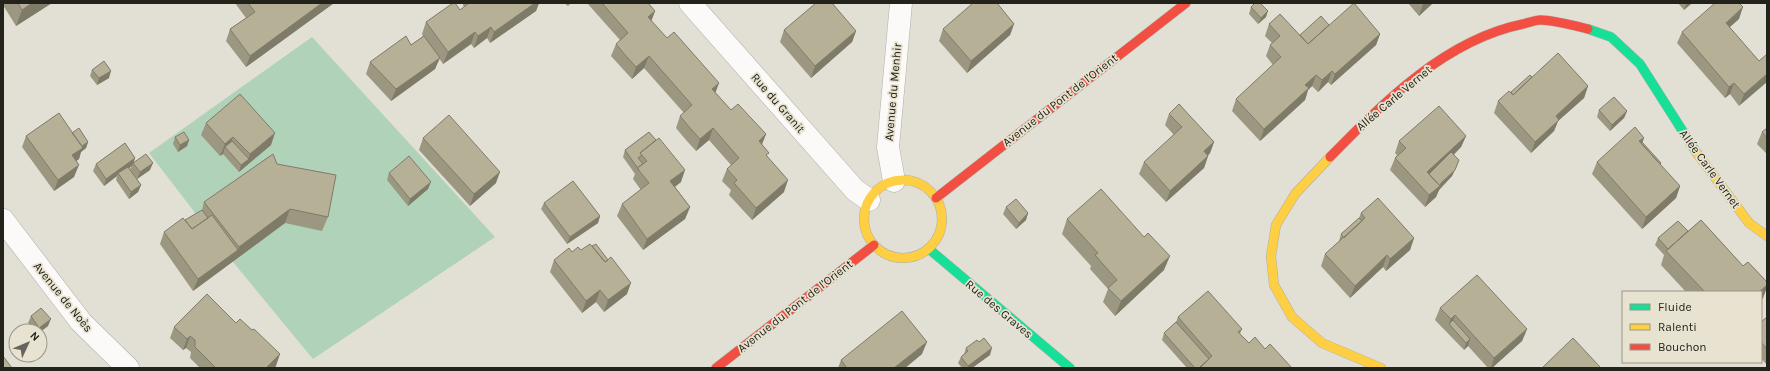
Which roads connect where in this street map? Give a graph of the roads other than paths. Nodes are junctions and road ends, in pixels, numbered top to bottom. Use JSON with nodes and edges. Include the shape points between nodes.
{"nodes":[{"id":1,"x":690,"y":3,"type":"edge"},
{"id":2,"x":900,"y":3,"type":"edge"},
{"id":3,"x":1186,"y":3,"type":"edge"},
{"id":4,"x":894,"y":181,"type":"junction"},
{"id":5,"x":936,"y":198,"type":"junction"},
{"id":6,"x":869,"y":200,"type":"junction"},
{"id":7,"x":3,"y":220,"type":"edge"},
{"id":8,"x":1767,"y":236,"type":"edge"},
{"id":9,"x":874,"y":245,"type":"junction"},
{"id":10,"x":929,"y":249,"type":"junction"},
{"id":11,"x":119,"y":365,"type":"edge"},
{"id":12,"x":716,"y":368,"type":"edge"},
{"id":13,"x":1070,"y":368,"type":"edge"},
{"id":14,"x":1381,"y":368,"type":"edge"}],
"edges":[{"from":1,"to":6,"type":"street","name":"Rue du Granit","via":[[855,190]]},
{"from":2,"to":4,"type":"street","name":"Avenue du Menhir","via":[[888,147]]},
{"from":3,"to":5,"type":"street","name":"Avenue du Pont de l'Orient"},
{"from":4,"to":5,"type":"street","via":[[913,182],[930,190]]},
{"from":4,"to":6,"type":"street","via":[[884,185]]},
{"from":5,"to":10,"type":"street","via":[[943,219],[941,230]]},
{"from":6,"to":9,"type":"street","via":[[865,224]]},
{"from":7,"to":11,"type":"street","name":"Avenue de Noès","via":[[81,322]]},
{"from":8,"to":14,"type":"street","name":"Allée Carle Vernet","via":[[1749,223],[1699,157],[1640,64],[1612,36],[1587,28],[1541,20],[1507,27],[1467,43],[1419,74],[1326,160],[1295,194],[1276,225],[1271,256],[1274,285],[1292,317],[1322,343]]},
{"from":9,"to":10,"type":"street","via":[[884,253],[907,258]]},
{"from":9,"to":12,"type":"street","name":"Avenue du Pont de l'Orient"},
{"from":10,"to":13,"type":"street","name":"Rue des Graves"}]}
